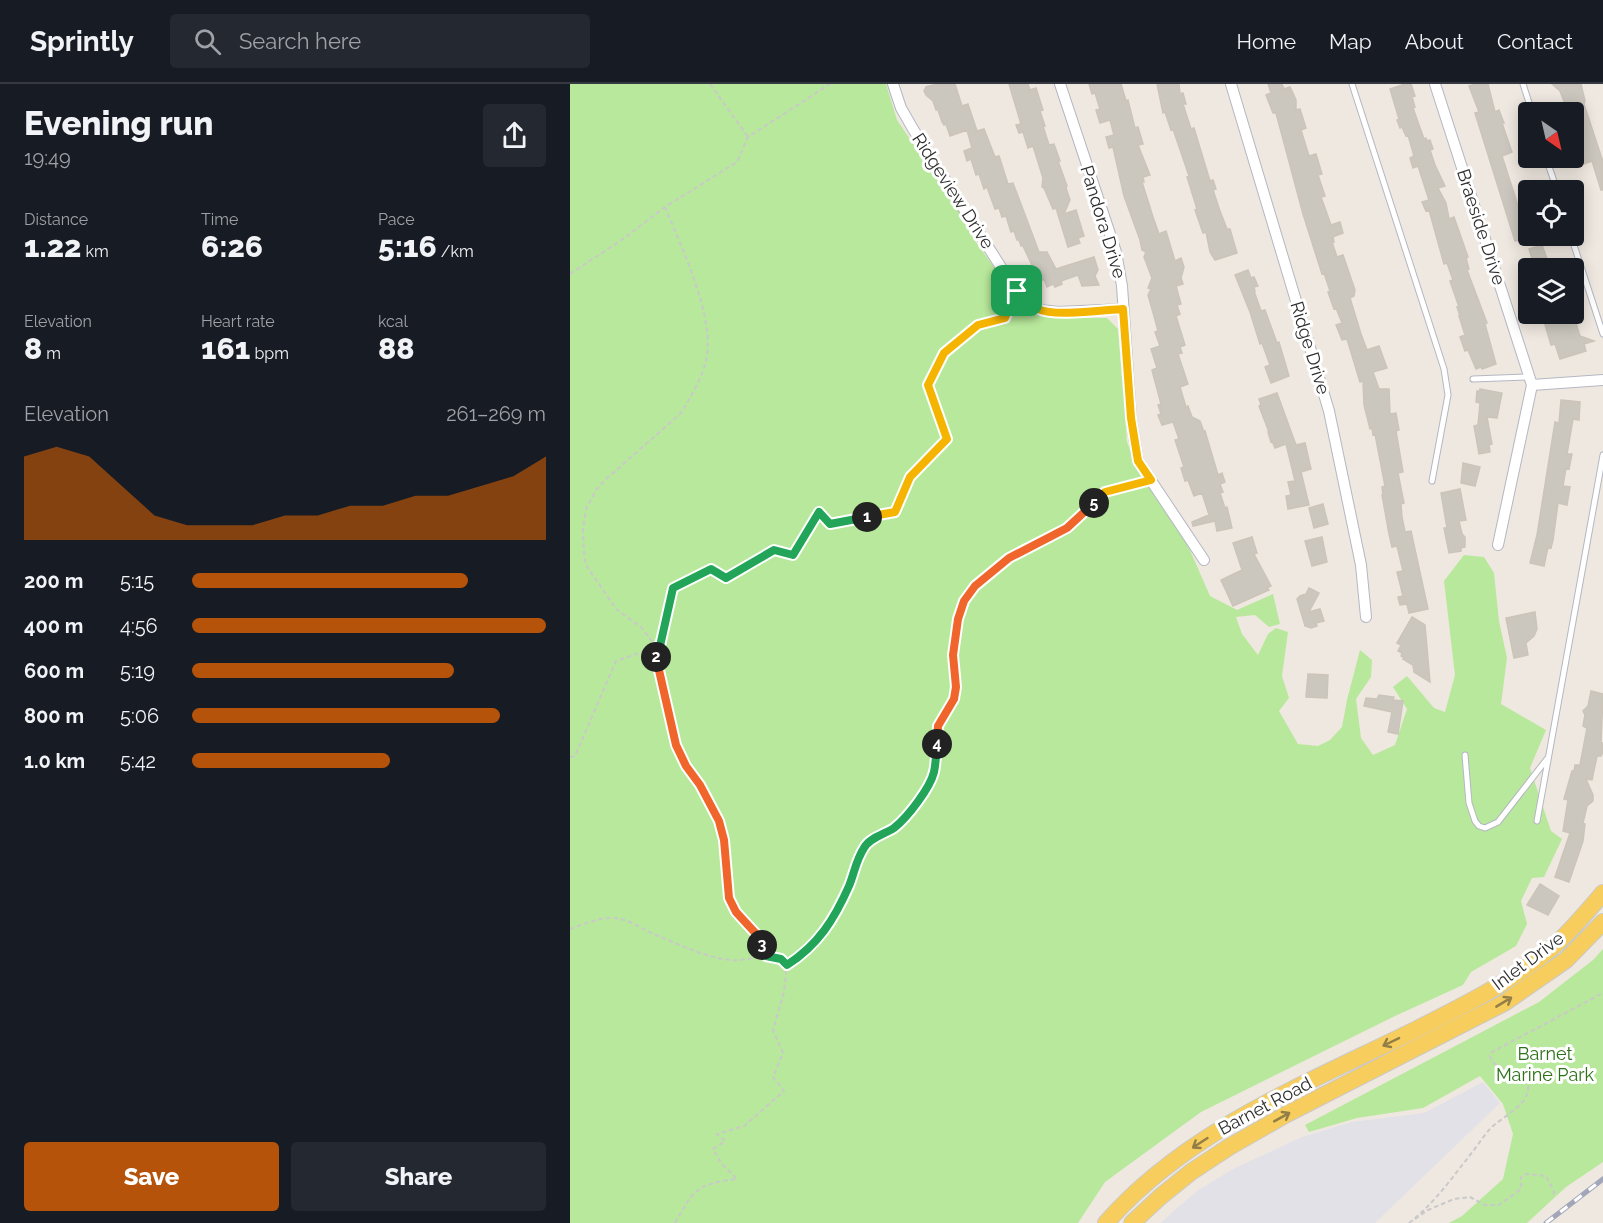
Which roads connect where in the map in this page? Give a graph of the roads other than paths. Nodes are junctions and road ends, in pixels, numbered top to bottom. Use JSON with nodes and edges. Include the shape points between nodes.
{"nodes":[{"id":1,"x":893,"y":84,"type":"edge"},
{"id":2,"x":1060,"y":84,"type":"edge"},
{"id":3,"x":1231,"y":84,"type":"edge"},
{"id":4,"x":1352,"y":84,"type":"edge"},
{"id":5,"x":1435,"y":84,"type":"edge"},
{"id":6,"x":1523,"y":84,"type":"edge"},
{"id":7,"x":1529,"y":102,"type":"edge"},
{"id":8,"x":1574,"y":246,"type":"edge"},
{"id":9,"x":1123,"y":309,"type":"junction"},
{"id":10,"x":1603,"y":334,"type":"edge"},
{"id":11,"x":1473,"y":379,"type":"dead end"},
{"id":12,"x":1603,"y":380,"type":"edge"},
{"id":13,"x":1531,"y":381,"type":"junction"},
{"id":14,"x":1603,"y":456,"type":"edge"},
{"id":15,"x":1432,"y":481,"type":"dead end"},
{"id":16,"x":1498,"y":545,"type":"dead end"},
{"id":17,"x":1204,"y":560,"type":"dead end"},
{"id":18,"x":1366,"y":618,"type":"dead end"},
{"id":19,"x":1465,"y":755,"type":"dead end"},
{"id":20,"x":1548,"y":758,"type":"junction"},
{"id":21,"x":1537,"y":821,"type":"dead end"},
{"id":22,"x":1603,"y":893,"type":"edge"},
{"id":23,"x":1603,"y":922,"type":"edge"},
{"id":24,"x":1448,"y":1023,"type":"junction"},
{"id":25,"x":1106,"y":1223,"type":"edge"},
{"id":26,"x":1132,"y":1223,"type":"edge"}],
"edges":[{"from":1,"to":9,"type":"street","name":"Ridgeview Drive","via":[[913,129],[1017,291],[1028,302],[1040,310],[1059,312]]},
{"from":2,"to":9,"type":"street","name":"Pandora Drive","via":[[1116,252]]},
{"from":3,"to":18,"type":"street","name":"Ridge Drive","via":[[1329,411],[1361,565]]},
{"from":4,"to":15,"type":"lane","via":[[1444,369],[1448,395]]},
{"from":5,"to":13,"type":"street","name":"Braeside Drive"},
{"from":6,"to":7,"type":"lane"},
{"from":8,"to":10,"type":"lane"},
{"from":9,"to":17,"type":"street","name":"Pandora Drive","via":[[1138,461]]},
{"from":11,"to":13,"type":"lane"},
{"from":12,"to":13,"type":"street"},
{"from":13,"to":16,"type":"street"},
{"from":14,"to":20,"type":"lane"},
{"from":19,"to":20,"type":"lane","via":[[1472,813],[1479,826],[1485,828],[1498,822]]},
{"from":20,"to":21,"type":"lane"},
{"from":22,"to":24,"type":"main road","name":"Inlet Drive","via":[[1553,947]]},
{"from":24,"to":23,"type":"main road","name":"Inlet Drive","one_way":true,"via":[[1504,1003],[1566,960]]},
{"from":24,"to":25,"type":"main road","name":"Barnet Road","one_way":true,"via":[[1278,1098],[1219,1130],[1180,1155]]},
{"from":26,"to":24,"type":"main road","name":"Barnet Road","one_way":true,"via":[[1191,1172],[1229,1147]]}]}
